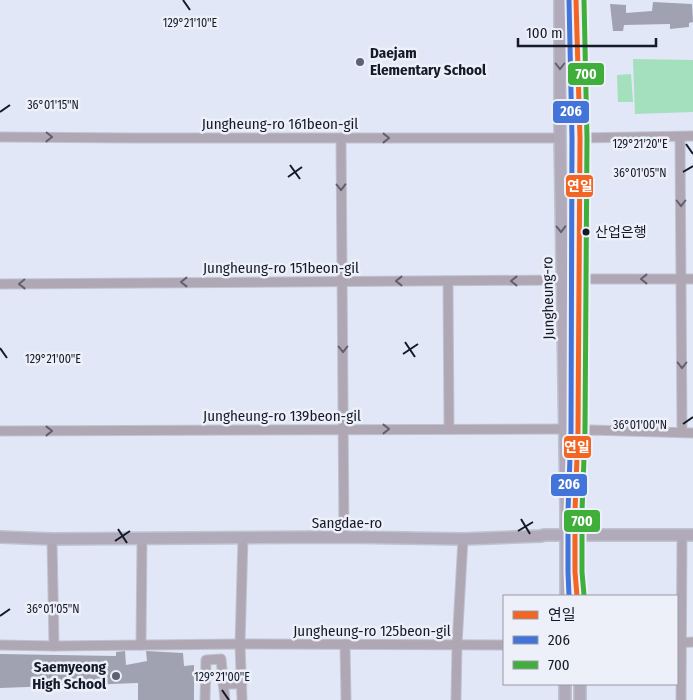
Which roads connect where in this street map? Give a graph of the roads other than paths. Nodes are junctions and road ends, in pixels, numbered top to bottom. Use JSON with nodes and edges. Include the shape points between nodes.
{"nodes":[{"id":1,"x":560,"y":0,"type":"edge"},
{"id":2,"x":576,"y":0,"type":"edge"},
{"id":3,"x":680,"y":136,"type":"junction"},
{"id":4,"x":693,"y":136,"type":"edge"},
{"id":5,"x":0,"y":137,"type":"edge"},
{"id":6,"x":341,"y":138,"type":"junction"},
{"id":7,"x":560,"y":138,"type":"junction"},
{"id":8,"x":580,"y":138,"type":"junction"},
{"id":9,"x":681,"y":279,"type":"junction"},
{"id":10,"x":693,"y":279,"type":"edge"},
{"id":11,"x":562,"y":280,"type":"junction"},
{"id":12,"x":580,"y":280,"type":"junction"},
{"id":13,"x":448,"y":281,"type":"junction"},
{"id":14,"x":343,"y":282,"type":"junction"},
{"id":15,"x":0,"y":284,"type":"edge"},
{"id":16,"x":449,"y":429,"type":"junction"},
{"id":17,"x":564,"y":429,"type":"junction"},
{"id":18,"x":344,"y":430,"type":"junction"},
{"id":19,"x":0,"y":431,"type":"edge"},
{"id":20,"x":578,"y":431,"type":"junction"},
{"id":21,"x":682,"y":432,"type":"junction"},
{"id":22,"x":693,"y":432,"type":"edge"},
{"id":23,"x":571,"y":535,"type":"junction"},
{"id":24,"x":688,"y":535,"type":"edge"},
{"id":25,"x":0,"y":537,"type":"edge"},
{"id":26,"x":344,"y":537,"type":"junction"},
{"id":27,"x":142,"y":538,"type":"junction"},
{"id":28,"x":243,"y":538,"type":"junction"},
{"id":29,"x":463,"y":538,"type":"junction"},
{"id":30,"x":52,"y":539,"type":"junction"},
{"id":31,"x":566,"y":595,"type":"edge"},
{"id":32,"x":577,"y":595,"type":"edge"},
{"id":33,"x":693,"y":642,"type":"edge"},
{"id":34,"x":679,"y":643,"type":"edge"},
{"id":35,"x":240,"y":644,"type":"junction"},
{"id":36,"x":345,"y":644,"type":"junction"},
{"id":37,"x":0,"y":645,"type":"edge"},
{"id":38,"x":141,"y":645,"type":"junction"},
{"id":39,"x":457,"y":645,"type":"junction"},
{"id":40,"x":503,"y":645,"type":"edge"},
{"id":41,"x":54,"y":646,"type":"junction"},
{"id":42,"x":223,"y":684,"type":"junction"},
{"id":43,"x":242,"y":684,"type":"junction"},
{"id":44,"x":565,"y":685,"type":"edge"},
{"id":45,"x":580,"y":685,"type":"edge"},
{"id":46,"x":205,"y":700,"type":"edge"},
{"id":47,"x":225,"y":700,"type":"edge"},
{"id":48,"x":242,"y":700,"type":"edge"},
{"id":49,"x":346,"y":700,"type":"edge"},
{"id":50,"x":456,"y":700,"type":"edge"},
{"id":51,"x":565,"y":700,"type":"edge"},
{"id":52,"x":580,"y":700,"type":"edge"},
{"id":53,"x":681,"y":700,"type":"edge"}],
"edges":[{"from":1,"to":7,"type":"main road","name":"Jungheung-ro","one_way":true},
{"from":2,"to":8,"type":"main road","name":"Jungheung-ro"},
{"from":3,"to":4,"type":"street"},
{"from":3,"to":8,"type":"street"},
{"from":3,"to":9,"type":"street","one_way":true},
{"from":5,"to":6,"type":"street","name":"Jungheung-ro 161beon-gil","one_way":true},
{"from":6,"to":7,"type":"street","name":"Jungheung-ro 161beon-gil","one_way":true},
{"from":6,"to":14,"type":"street","one_way":true},
{"from":7,"to":11,"type":"main road","name":"Jungheung-ro","one_way":true},
{"from":8,"to":12,"type":"main road","name":"Jungheung-ro"},
{"from":9,"to":10,"type":"street"},
{"from":9,"to":12,"type":"street","one_way":true},
{"from":9,"to":21,"type":"street","one_way":true},
{"from":11,"to":13,"type":"street","name":"Jungheung-ro 151beon-gil","one_way":true},
{"from":11,"to":17,"type":"main road","name":"Jungheung-ro"},
{"from":12,"to":20,"type":"main road","name":"Jungheung-ro"},
{"from":13,"to":14,"type":"street","name":"Jungheung-ro 151beon-gil","one_way":true},
{"from":13,"to":16,"type":"street"},
{"from":14,"to":15,"type":"street","name":"Jungheung-ro 151beon-gil","one_way":true},
{"from":14,"to":18,"type":"street","one_way":true},
{"from":16,"to":17,"type":"street","name":"Jungheung-ro 139beon-gil"},
{"from":18,"to":16,"type":"street","name":"Jungheung-ro 139beon-gil","one_way":true},
{"from":17,"to":23,"type":"main road","name":"Jungheung-ro"},
{"from":19,"to":18,"type":"street","name":"Jungheung-ro 139beon-gil","one_way":true},
{"from":18,"to":26,"type":"street"},
{"from":20,"to":21,"type":"street"},
{"from":20,"to":23,"type":"main road","name":"Jungheung-ro"},
{"from":21,"to":22,"type":"street"},
{"from":23,"to":24,"type":"main road","name":"Sangdae-ro"},
{"from":23,"to":29,"type":"main road","name":"Sangdae-ro"},
{"from":23,"to":31,"type":"main road","name":"Jungheung-ro"},
{"from":23,"to":32,"type":"main road","name":"Jungheung-ro"},
{"from":24,"to":34,"type":"street"},
{"from":25,"to":30,"type":"main road","name":"Sangdae-ro"},
{"from":26,"to":28,"type":"main road","name":"Sangdae-ro"},
{"from":26,"to":29,"type":"main road","name":"Sangdae-ro"},
{"from":27,"to":28,"type":"main road","name":"Sangdae-ro"},
{"from":27,"to":30,"type":"main road","name":"Sangdae-ro"},
{"from":27,"to":38,"type":"street"},
{"from":28,"to":35,"type":"street"},
{"from":29,"to":39,"type":"street"},
{"from":30,"to":41,"type":"street"},
{"from":33,"to":34,"type":"street"},
{"from":34,"to":53,"type":"street"},
{"from":35,"to":36,"type":"street","name":"Jungheung-ro 125beon-gil"},
{"from":35,"to":38,"type":"street","name":"Jungheung-ro 125beon-gil"},
{"from":35,"to":43,"type":"street"},
{"from":36,"to":39,"type":"street","name":"Jungheung-ro 125beon-gil"},
{"from":36,"to":49,"type":"street"},
{"from":37,"to":41,"type":"street","name":"Jungheung-ro 125beon-gil"},
{"from":38,"to":41,"type":"street","name":"Jungheung-ro 125beon-gil"},
{"from":39,"to":40,"type":"street","name":"Jungheung-ro 125beon-gil"},
{"from":39,"to":50,"type":"street"},
{"from":42,"to":43,"type":"street"},
{"from":42,"to":46,"type":"street","via":[[220,660],[206,660]]},
{"from":42,"to":47,"type":"street"},
{"from":43,"to":48,"type":"street"},
{"from":44,"to":51,"type":"main road"},
{"from":45,"to":52,"type":"main road"}]}
